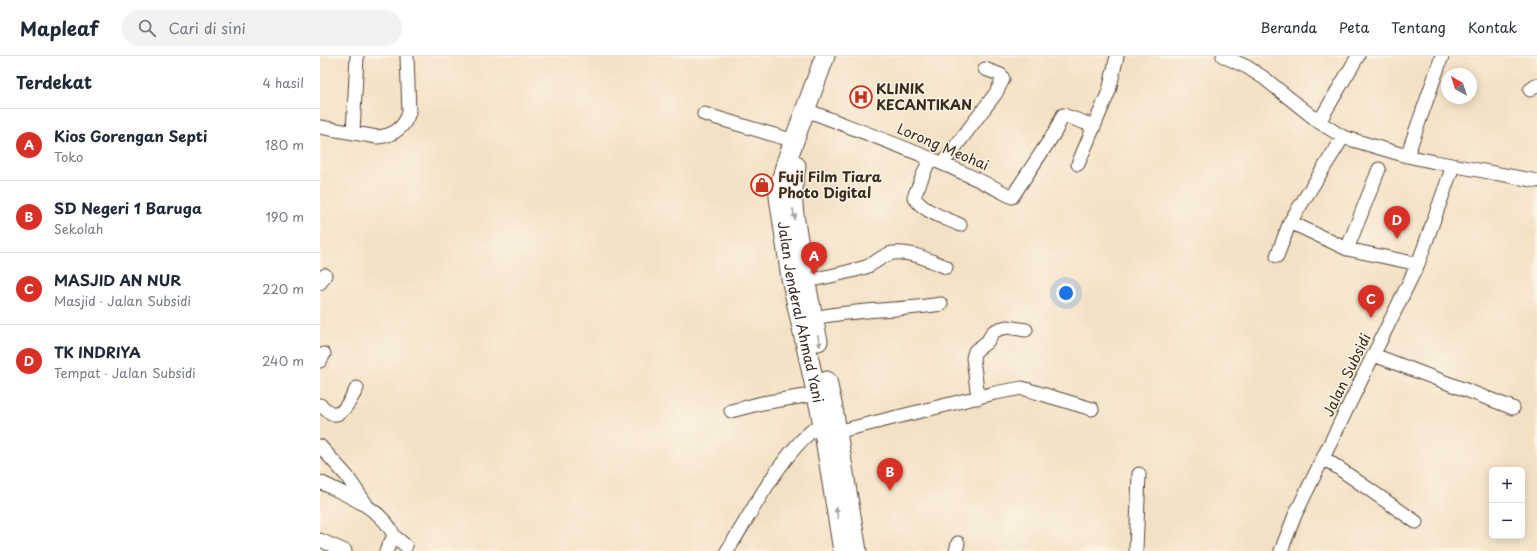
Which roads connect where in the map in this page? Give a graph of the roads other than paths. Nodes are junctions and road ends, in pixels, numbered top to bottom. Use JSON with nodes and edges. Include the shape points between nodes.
{"nodes":[{"id":1,"x":357,"y":56,"type":"edge"},
{"id":2,"x":407,"y":56,"type":"edge"},
{"id":3,"x":825,"y":56,"type":"edge"},
{"id":4,"x":836,"y":56,"type":"edge"},
{"id":5,"x":1117,"y":56,"type":"edge"},
{"id":6,"x":1223,"y":56,"type":"edge"},
{"id":7,"x":1358,"y":56,"type":"edge"},
{"id":8,"x":1442,"y":56,"type":"edge"},
{"id":9,"x":985,"y":69,"type":"dead end"},
{"id":10,"x":814,"y":113,"type":"junction"},
{"id":11,"x":704,"y":114,"type":"dead end"},
{"id":12,"x":1318,"y":122,"type":"junction"},
{"id":13,"x":1094,"y":126,"type":"junction"},
{"id":14,"x":320,"y":127,"type":"edge"},
{"id":15,"x":353,"y":132,"type":"junction"},
{"id":16,"x":1343,"y":137,"type":"junction"},
{"id":17,"x":794,"y":141,"type":"junction"},
{"id":18,"x":1407,"y":156,"type":"junction"},
{"id":19,"x":930,"y":158,"type":"junction"},
{"id":20,"x":943,"y":163,"type":"junction"},
{"id":21,"x":1078,"y":164,"type":"dead end"},
{"id":22,"x":1453,"y":166,"type":"junction"},
{"id":23,"x":1378,"y":169,"type":"dead end"},
{"id":24,"x":1537,"y":181,"type":"edge"},
{"id":25,"x":1290,"y":222,"type":"junction"},
{"id":26,"x":960,"y":224,"type":"dead end"},
{"id":27,"x":1347,"y":249,"type":"junction"},
{"id":28,"x":1277,"y":256,"type":"dead end"},
{"id":29,"x":1418,"y":264,"type":"junction"},
{"id":30,"x":946,"y":267,"type":"dead end"},
{"id":31,"x":806,"y":281,"type":"junction"},
{"id":32,"x":941,"y":304,"type":"dead end"},
{"id":33,"x":814,"y":318,"type":"junction"},
{"id":34,"x":1026,"y":330,"type":"dead end"},
{"id":35,"x":1374,"y":355,"type":"junction"},
{"id":36,"x":357,"y":388,"type":"dead end"},
{"id":37,"x":817,"y":394,"type":"junction"},
{"id":38,"x":978,"y":398,"type":"junction"},
{"id":39,"x":320,"y":405,"type":"edge"},
{"id":40,"x":1513,"y":408,"type":"dead end"},
{"id":41,"x":1092,"y":409,"type":"dead end"},
{"id":42,"x":731,"y":411,"type":"dead end"},
{"id":43,"x":829,"y":427,"type":"junction"},
{"id":44,"x":320,"y":446,"type":"edge"},
{"id":45,"x":1324,"y":458,"type":"junction"},
{"id":46,"x":1139,"y":474,"type":"dead end"},
{"id":47,"x":320,"y":482,"type":"edge"},
{"id":48,"x":366,"y":506,"type":"junction"},
{"id":49,"x":1416,"y":522,"type":"dead end"},
{"id":50,"x":394,"y":536,"type":"junction"},
{"id":51,"x":325,"y":545,"type":"edge"},
{"id":52,"x":406,"y":546,"type":"dead end"},
{"id":53,"x":345,"y":551,"type":"edge"},
{"id":54,"x":386,"y":551,"type":"edge"},
{"id":55,"x":727,"y":551,"type":"edge"},
{"id":56,"x":843,"y":551,"type":"edge"},
{"id":57,"x":857,"y":551,"type":"edge"},
{"id":58,"x":1136,"y":551,"type":"edge"},
{"id":59,"x":1281,"y":551,"type":"edge"}],
"edges":[{"from":1,"to":15,"type":"street"},
{"from":2,"to":15,"type":"street","via":[[407,120],[402,127],[386,137]]},
{"from":3,"to":17,"type":"highway","name":"Jalan Jenderal Ahmad Yani"},
{"from":4,"to":10,"type":"highway","name":"Jalan Jenderal Ahmad Yani"},
{"from":5,"to":13,"type":"street","via":[[1109,91]]},
{"from":6,"to":12,"type":"street","via":[[1264,78]]},
{"from":7,"to":12,"type":"street"},
{"from":8,"to":18,"type":"street"},
{"from":9,"to":20,"type":"street","via":[[1001,75],[1002,84]]},
{"from":10,"to":19,"type":"street","name":"Lorong Meohai"},
{"from":10,"to":31,"type":"highway","name":"Jalan Jenderal Ahmad Yani","one_way":true,"via":[[799,154],[792,190],[792,204]]},
{"from":11,"to":17,"type":"street"},
{"from":12,"to":16,"type":"street"},
{"from":13,"to":20,"type":"street","name":"Lorong Meohai","via":[[1063,116],[1012,197]]},
{"from":13,"to":21,"type":"street"},
{"from":14,"to":15,"type":"street"},
{"from":16,"to":18,"type":"street"},
{"from":16,"to":25,"type":"street"},
{"from":17,"to":37,"type":"highway","name":"Jalan Jenderal Ahmad Yani","via":[[779,188],[780,210],[791,278]]},
{"from":18,"to":22,"type":"street"},
{"from":19,"to":20,"type":"street","name":"Lorong Meohai"},
{"from":19,"to":26,"type":"street","via":[[914,197],[926,209]]},
{"from":22,"to":24,"type":"street"},
{"from":22,"to":29,"type":"street","name":"Jalan Subsidi"},
{"from":23,"to":27,"type":"street"},
{"from":25,"to":27,"type":"street"},
{"from":25,"to":28,"type":"street"},
{"from":27,"to":29,"type":"street"},
{"from":29,"to":35,"type":"street","name":"Jalan Subsidi"},
{"from":30,"to":31,"type":"street","via":[[912,255],[893,253],[862,268]]},
{"from":31,"to":33,"type":"highway","name":"Jalan Jenderal Ahmad Yani"},
{"from":32,"to":33,"type":"street","via":[[836,313]]},
{"from":33,"to":43,"type":"highway","name":"Jalan Jenderal Ahmad Yani","one_way":true,"via":[[833,408]]},
{"from":34,"to":38,"type":"street","via":[[1007,327],[999,329],[975,351],[973,358]]},
{"from":35,"to":40,"type":"street"},
{"from":35,"to":45,"type":"street","name":"Jalan Subsidi"},
{"from":36,"to":39,"type":"street","via":[[339,414],[335,415]]},
{"from":37,"to":42,"type":"street"},
{"from":37,"to":43,"type":"highway","name":"Jalan Jenderal Ahmad Yani"},
{"from":38,"to":41,"type":"street","via":[[1022,388]]},
{"from":38,"to":43,"type":"street"},
{"from":43,"to":55,"type":"street","via":[[812,430],[786,460]]},
{"from":56,"to":43,"type":"highway","name":"Jalan Jenderal Ahmad Yani","one_way":true},
{"from":43,"to":57,"type":"highway","name":"Jalan Jenderal Ahmad Yani"},
{"from":44,"to":48,"type":"street","via":[[346,475]]},
{"from":45,"to":49,"type":"street"},
{"from":45,"to":59,"type":"street","name":"Jalan Subsidi","via":[[1295,515]]},
{"from":46,"to":58,"type":"street"},
{"from":47,"to":48,"type":"street"},
{"from":48,"to":50,"type":"street","via":[[381,518]]},
{"from":50,"to":52,"type":"street"},
{"from":50,"to":54,"type":"street"},
{"from":51,"to":53,"type":"street"}]}
